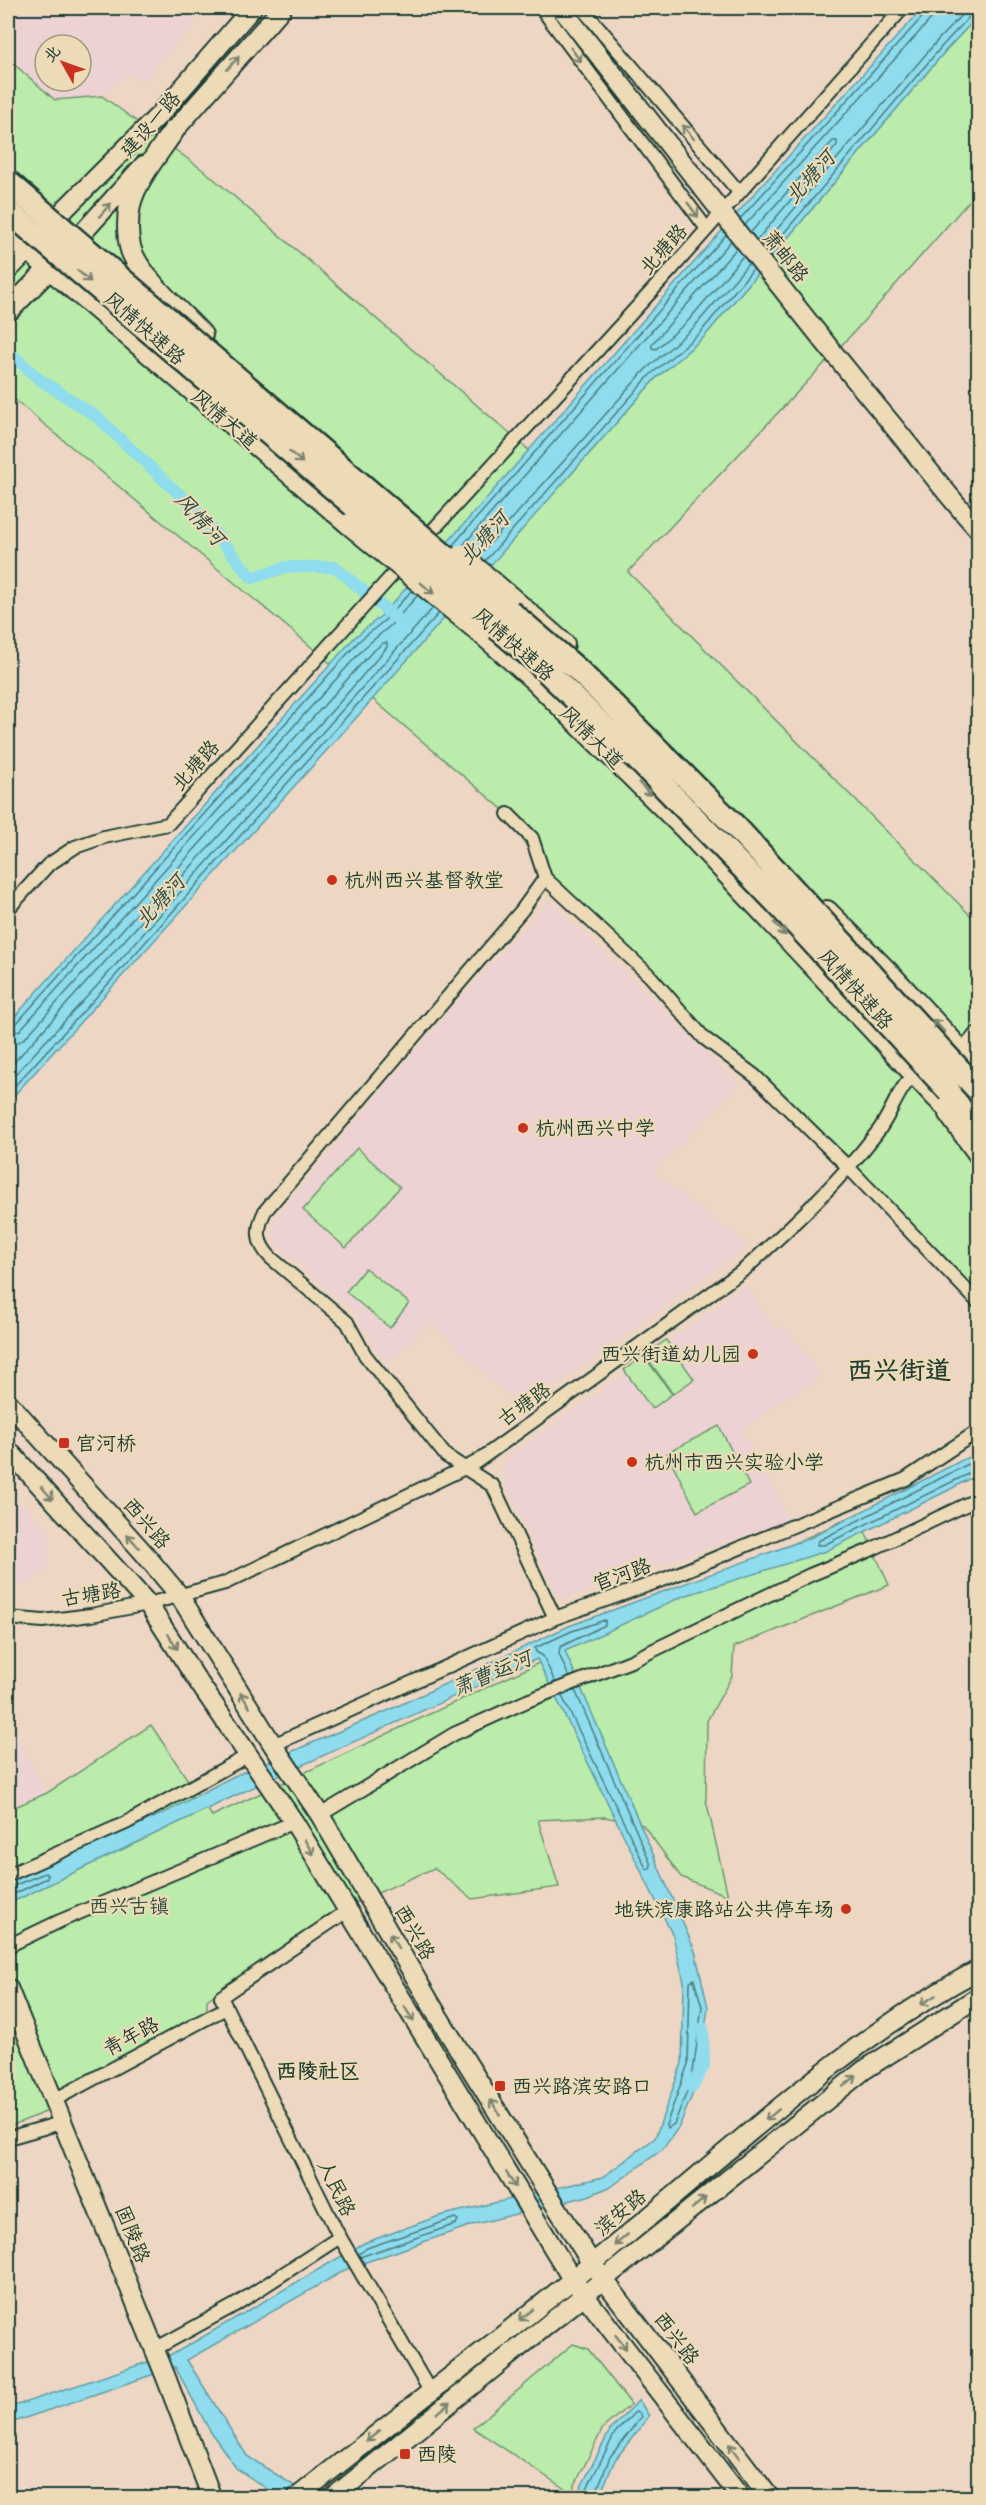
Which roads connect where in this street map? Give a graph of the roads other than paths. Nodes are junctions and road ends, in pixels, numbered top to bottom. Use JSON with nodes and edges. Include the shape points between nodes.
{"nodes":[{"id":1,"x":252,"y":8,"type":"edge"},
{"id":2,"x":282,"y":8,"type":"edge"},
{"id":3,"x":541,"y":8,"type":"edge"},
{"id":4,"x":561,"y":8,"type":"edge"},
{"id":5,"x":582,"y":8,"type":"edge"},
{"id":6,"x":903,"y":8,"type":"edge"},
{"id":7,"x":174,"y":130,"type":"junction"},
{"id":8,"x":8,"y":169,"type":"edge"},
{"id":9,"x":8,"y":182,"type":"edge"},
{"id":10,"x":739,"y":192,"type":"junction"},
{"id":11,"x":8,"y":211,"type":"edge"},
{"id":12,"x":723,"y":211,"type":"junction"},
{"id":13,"x":60,"y":214,"type":"junction"},
{"id":14,"x":707,"y":229,"type":"junction"},
{"id":15,"x":8,"y":233,"type":"edge"},
{"id":16,"x":83,"y":235,"type":"junction"},
{"id":17,"x":27,"y":249,"type":"junction"},
{"id":18,"x":50,"y":268,"type":"junction"},
{"id":19,"x":8,"y":269,"type":"edge"},
{"id":20,"x":13,"y":306,"type":"edge"},
{"id":21,"x":202,"y":335,"type":"junction"},
{"id":22,"x":978,"y":529,"type":"edge"},
{"id":23,"x":508,"y":814,"type":"dead end"},
{"id":24,"x":545,"y":878,"type":"junction"},
{"id":25,"x":8,"y":909,"type":"edge"},
{"id":26,"x":978,"y":1036,"type":"edge"},
{"id":27,"x":964,"y":1053,"type":"junction"},
{"id":28,"x":978,"y":1069,"type":"edge"},
{"id":29,"x":915,"y":1073,"type":"junction"},
{"id":30,"x":978,"y":1090,"type":"edge"},
{"id":31,"x":942,"y":1094,"type":"junction"},
{"id":32,"x":978,"y":1122,"type":"edge"},
{"id":33,"x":978,"y":1137,"type":"edge"},
{"id":34,"x":978,"y":1155,"type":"edge"},
{"id":35,"x":848,"y":1167,"type":"junction"},
{"id":36,"x":978,"y":1302,"type":"edge"},
{"id":37,"x":8,"y":1402,"type":"edge"},
{"id":38,"x":978,"y":1431,"type":"edge"},
{"id":39,"x":8,"y":1450,"type":"edge"},
{"id":40,"x":464,"y":1466,"type":"junction"},
{"id":41,"x":978,"y":1499,"type":"edge"},
{"id":42,"x":179,"y":1595,"type":"junction"},
{"id":43,"x":148,"y":1604,"type":"junction"},
{"id":44,"x":8,"y":1618,"type":"edge"},
{"id":45,"x":555,"y":1618,"type":"junction"},
{"id":46,"x":274,"y":1747,"type":"junction"},
{"id":47,"x":251,"y":1758,"type":"junction"},
{"id":48,"x":320,"y":1815,"type":"junction"},
{"id":49,"x":294,"y":1822,"type":"junction"},
{"id":50,"x":8,"y":1875,"type":"edge"},
{"id":51,"x":347,"y":1911,"type":"junction"},
{"id":52,"x":8,"y":1946,"type":"edge"},
{"id":53,"x":978,"y":1970,"type":"edge"},
{"id":54,"x":8,"y":1988,"type":"edge"},
{"id":55,"x":978,"y":1997,"type":"edge"},
{"id":56,"x":223,"y":2002,"type":"junction"},
{"id":57,"x":54,"y":2100,"type":"junction"},
{"id":58,"x":64,"y":2122,"type":"junction"},
{"id":59,"x":8,"y":2138,"type":"edge"},
{"id":60,"x":340,"y":2237,"type":"junction"},
{"id":61,"x":591,"y":2264,"type":"junction"},
{"id":62,"x":572,"y":2279,"type":"junction"},
{"id":63,"x":605,"y":2280,"type":"junction"},
{"id":64,"x":585,"y":2296,"type":"junction"},
{"id":65,"x":154,"y":2349,"type":"junction"},
{"id":66,"x":430,"y":2391,"type":"junction"},
{"id":67,"x":212,"y":2498,"type":"edge"},
{"id":68,"x":296,"y":2498,"type":"edge"},
{"id":69,"x":332,"y":2498,"type":"edge"},
{"id":70,"x":741,"y":2498,"type":"edge"},
{"id":71,"x":770,"y":2498,"type":"edge"}],
"edges":[{"from":1,"to":13,"type":"main road","name":"建设一路","via":[[160,114]]},
{"from":7,"to":2,"type":"main road","name":"建设一路","one_way":true},
{"from":3,"to":14,"type":"street","one_way":true},
{"from":4,"to":12,"type":"main road","name":"萧邮路"},
{"from":10,"to":5,"type":"street","one_way":true},
{"from":6,"to":10,"type":"street","name":"北塘路"},
{"from":16,"to":7,"type":"main road","name":"建设一路","one_way":true},
{"from":7,"to":21,"type":"main road","via":[[130,205],[132,254]]},
{"from":8,"to":13,"type":"main road"},
{"from":9,"to":30,"type":"highway","name":"风情快速路","bridge":true,"via":[[578,670],[735,826]]},
{"from":10,"to":12,"type":"street","name":"北塘路"},
{"from":11,"to":31,"type":"highway","name":"风情快速路","one_way":true,"bridge":true,"via":[[536,661],[726,850]]},
{"from":12,"to":14,"type":"street","name":"北塘路"},
{"from":12,"to":22,"type":"main road","name":"萧邮路","via":[[826,345]]},
{"from":13,"to":16,"type":"main road"},
{"from":13,"to":17,"type":"main road"},
{"from":14,"to":25,"type":"street","name":"北塘路","via":[[168,824],[75,847],[48,865]]},
{"from":15,"to":17,"type":"main road","name":"风情大道"},
{"from":16,"to":18,"type":"main road","name":"建设一路"},
{"from":16,"to":21,"type":"main road"},
{"from":17,"to":18,"type":"main road","name":"风情大道"},
{"from":17,"to":19,"type":"main road"},
{"from":18,"to":20,"type":"main road"},
{"from":18,"to":29,"type":"main road","name":"风情大道","one_way":true,"bridge":true,"via":[[533,679],[685,829]]},
{"from":27,"to":21,"type":"main road","one_way":true,"bridge":true,"via":[[662,738],[554,635]]},
{"from":23,"to":24,"type":"street","via":[[532,837]]},
{"from":24,"to":35,"type":"street","via":[[650,976],[704,1038],[755,1077]]},
{"from":24,"to":40,"type":"street","via":[[265,1211],[259,1223],[261,1249],[347,1322],[365,1355],[446,1456]]},
{"from":26,"to":27,"type":"main road"},
{"from":27,"to":28,"type":"main road"},
{"from":27,"to":29,"type":"street","name":"古塘路","via":[[941,1054]]},
{"from":29,"to":31,"type":"main road","name":"风情大道"},
{"from":29,"to":35,"type":"street","name":"古塘路","via":[[903,1086],[878,1132]]},
{"from":31,"to":32,"type":"highway","name":"风情快速路"},
{"from":31,"to":33,"type":"highway"},
{"from":31,"to":34,"type":"main road"},
{"from":35,"to":36,"type":"street"},
{"from":35,"to":40,"type":"street","name":"古塘路","via":[[745,1269],[485,1456]]},
{"from":42,"to":37,"type":"main road","name":"西兴路","one_way":true},
{"from":38,"to":45,"type":"street","name":"官河路","via":[[906,1479],[665,1579]]},
{"from":39,"to":43,"type":"main road","one_way":true},
{"from":40,"to":42,"type":"street","name":"古塘路","via":[[225,1583]]},
{"from":40,"to":45,"type":"street","via":[[493,1486]]},
{"from":41,"to":48,"type":"street","via":[[631,1661],[454,1734]]},
{"from":42,"to":43,"type":"street","name":"古塘路"},
{"from":46,"to":42,"type":"main road","name":"西兴路","one_way":true},
{"from":43,"to":44,"type":"street","name":"古塘路","via":[[42,1621]]},
{"from":43,"to":47,"type":"main road","one_way":true},
{"from":45,"to":46,"type":"street","name":"官河路"},
{"from":46,"to":48,"type":"main road","name":"西兴路"},
{"from":47,"to":49,"type":"main road"},
{"from":47,"to":50,"type":"street","via":[[126,1823]]},
{"from":61,"to":48,"type":"main road","name":"西兴路","one_way":true},
{"from":49,"to":51,"type":"main road","one_way":true},
{"from":49,"to":52,"type":"street"},
{"from":51,"to":56,"type":"street","name":"青年路"},
{"from":51,"to":62,"type":"main road","one_way":true},
{"from":53,"to":61,"type":"main road","name":"滨安路","one_way":true,"via":[[855,2048]]},
{"from":54,"to":57,"type":"main road","name":"固陵路"},
{"from":63,"to":55,"type":"main road","one_way":true,"via":[[864,2070]]},
{"from":56,"to":57,"type":"street","name":"青年路"},
{"from":56,"to":60,"type":"street","name":"人民路"},
{"from":57,"to":58,"type":"main road","name":"固陵路"},
{"from":58,"to":59,"type":"street"},
{"from":58,"to":65,"type":"main road","name":"固陵路"},
{"from":60,"to":65,"type":"street","via":[[234,2305]]},
{"from":60,"to":66,"type":"street","name":"人民路"},
{"from":61,"to":62,"type":"main road","name":"滨安路"},
{"from":61,"to":63,"type":"main road","name":"西兴路"},
{"from":62,"to":64,"type":"main road"},
{"from":62,"to":66,"type":"main road","name":"滨安路","one_way":true},
{"from":63,"to":64,"type":"main road"},
{"from":71,"to":63,"type":"main road","name":"西兴路","one_way":true},
{"from":69,"to":64,"type":"main road","one_way":true},
{"from":64,"to":70,"type":"main road","one_way":true},
{"from":65,"to":67,"type":"main road","name":"固陵路"},
{"from":66,"to":68,"type":"main road","name":"滨安路","one_way":true}]}
